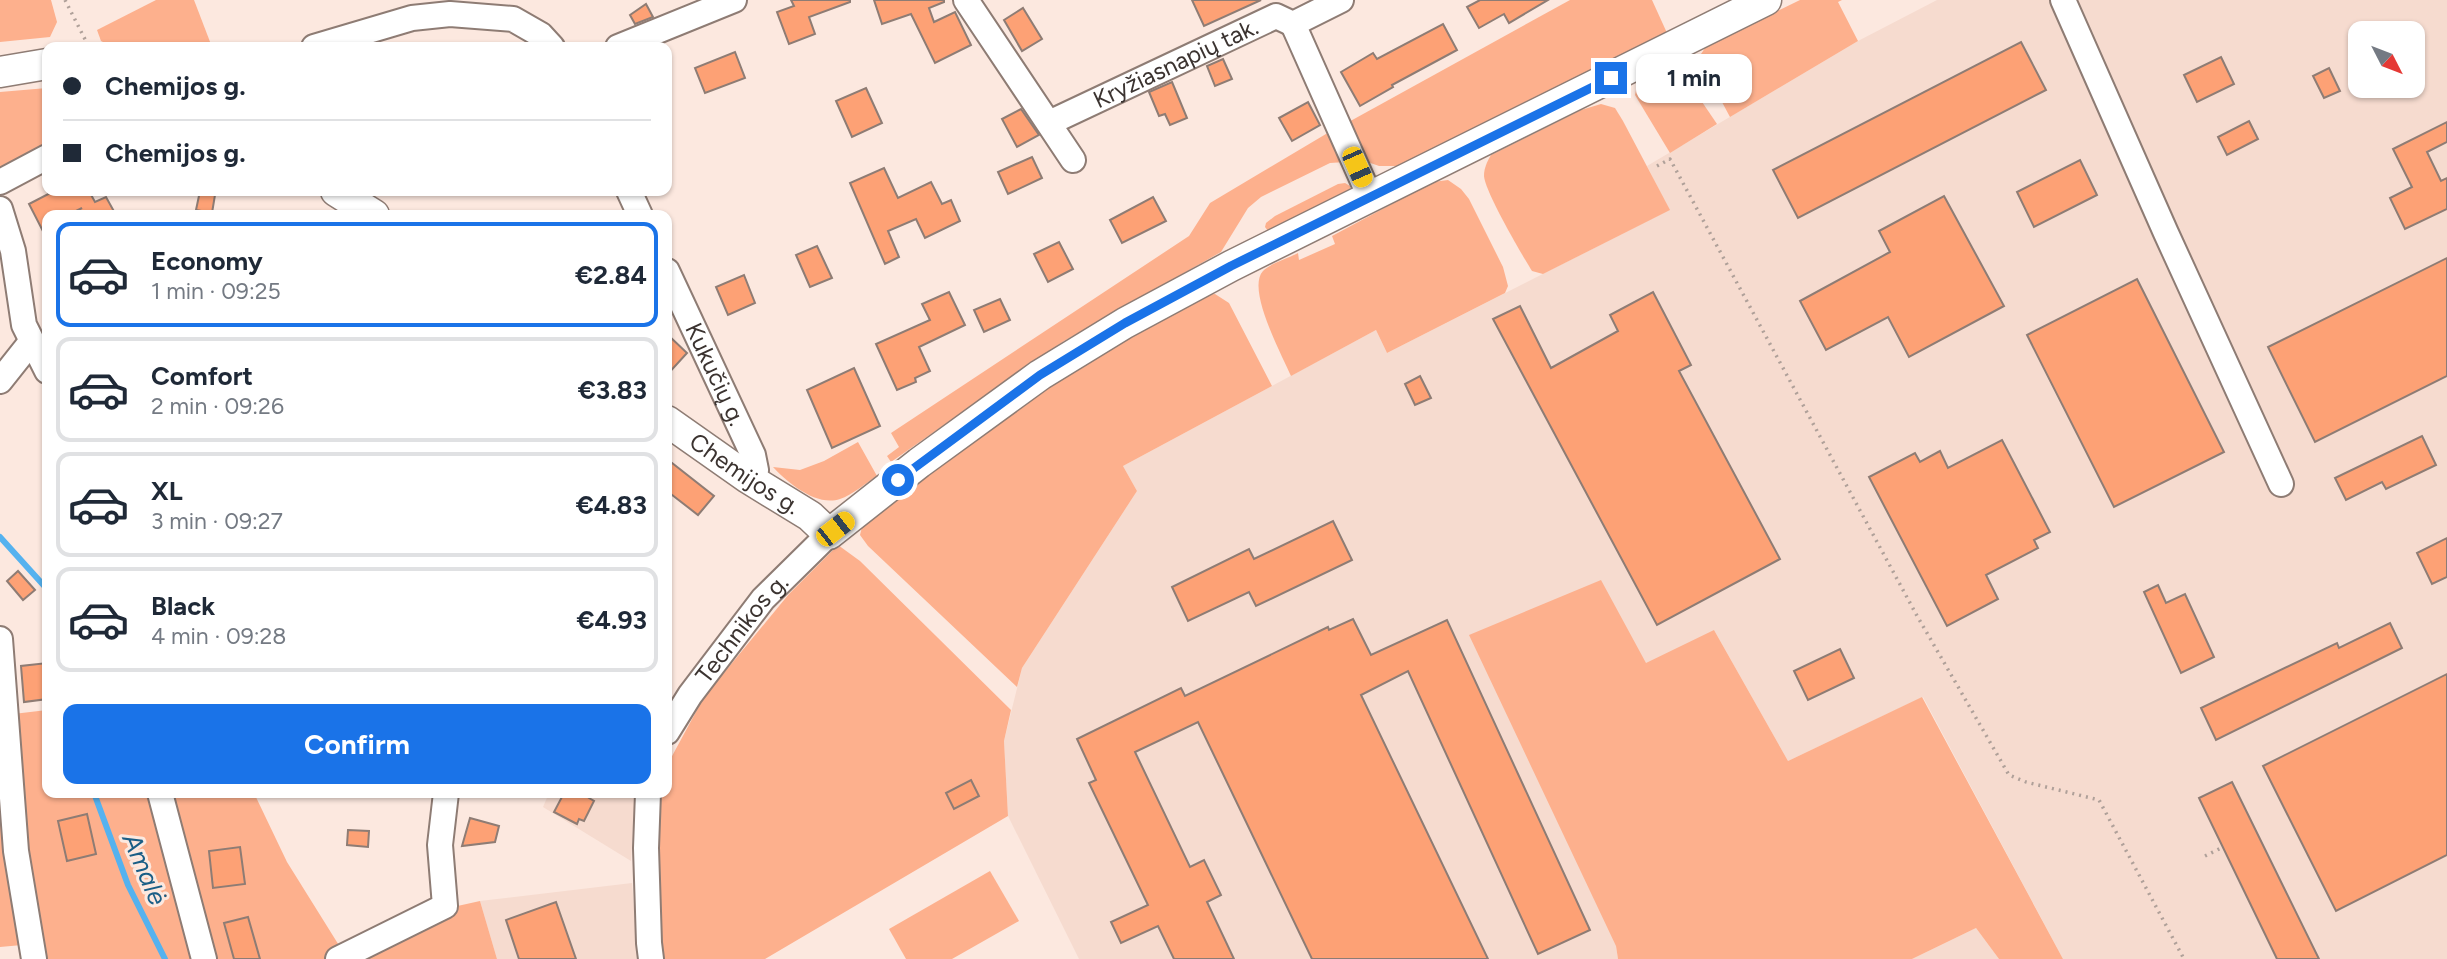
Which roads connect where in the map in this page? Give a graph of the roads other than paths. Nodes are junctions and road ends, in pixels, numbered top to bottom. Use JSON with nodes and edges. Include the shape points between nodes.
{"nodes":[{"id":1,"x":734,"y":0,"type":"edge"},
{"id":2,"x":965,"y":0,"type":"edge"},
{"id":3,"x":1341,"y":0,"type":"edge"},
{"id":4,"x":1766,"y":0,"type":"edge"},
{"id":5,"x":2063,"y":0,"type":"edge"},
{"id":6,"x":450,"y":7,"type":"edge"},
{"id":7,"x":1293,"y":24,"type":"junction"},
{"id":8,"x":332,"y":42,"type":"edge"},
{"id":9,"x":547,"y":42,"type":"edge"},
{"id":10,"x":630,"y":42,"type":"edge"},
{"id":11,"x":42,"y":65,"type":"edge"},
{"id":12,"x":0,"y":72,"type":"edge"},
{"id":13,"x":1049,"y":123,"type":"junction"},
{"id":14,"x":42,"y":160,"type":"edge"},
{"id":15,"x":1073,"y":160,"type":"dead end"},
{"id":16,"x":0,"y":182,"type":"edge"},
{"id":17,"x":344,"y":196,"type":"edge"},
{"id":18,"x":1370,"y":197,"type":"junction"},
{"id":19,"x":0,"y":209,"type":"edge"},
{"id":20,"x":366,"y":210,"type":"edge"},
{"id":21,"x":672,"y":282,"type":"edge"},
{"id":22,"x":31,"y":342,"type":"junction"},
{"id":23,"x":42,"y":362,"type":"edge"},
{"id":24,"x":0,"y":381,"type":"edge"},
{"id":25,"x":672,"y":425,"type":"edge"},
{"id":26,"x":748,"y":478,"type":"junction"},
{"id":27,"x":2281,"y":484,"type":"dead end"},
{"id":28,"x":829,"y":534,"type":"junction"},
{"id":29,"x":0,"y":639,"type":"edge"},
{"id":30,"x":672,"y":724,"type":"edge"},
{"id":31,"x":161,"y":798,"type":"edge"},
{"id":32,"x":445,"y":798,"type":"edge"},
{"id":33,"x":648,"y":798,"type":"edge"},
{"id":34,"x":34,"y":959,"type":"edge"},
{"id":35,"x":204,"y":959,"type":"edge"},
{"id":36,"x":338,"y":959,"type":"edge"},
{"id":37,"x":651,"y":959,"type":"edge"}],
"edges":[{"from":1,"to":10,"type":"street"},
{"from":2,"to":13,"type":"street"},
{"from":3,"to":7,"type":"street","name":"Kryžiasnapių tak."},
{"from":4,"to":18,"type":"main road"},
{"from":5,"to":27,"type":"street"},
{"from":6,"to":8,"type":"street"},
{"from":6,"to":9,"type":"street","via":[[513,19]]},
{"from":7,"to":13,"type":"street","name":"Kryžiasnapių tak.","via":[[1276,16]]},
{"from":7,"to":18,"type":"street"},
{"from":11,"to":12,"type":"main road"},
{"from":13,"to":15,"type":"street"},
{"from":14,"to":16,"type":"street"},
{"from":17,"to":20,"type":"main road"},
{"from":18,"to":28,"type":"main road","via":[[1195,284],[1040,375]]},
{"from":19,"to":22,"type":"street"},
{"from":21,"to":26,"type":"street","name":"Kukučių g.","via":[[753,455],[756,470]]},
{"from":22,"to":23,"type":"street"},
{"from":22,"to":24,"type":"street"},
{"from":25,"to":26,"type":"main road","name":"Chemijos g."},
{"from":26,"to":28,"type":"main road","name":"Chemijos g.","via":[[810,516]]},
{"from":28,"to":30,"type":"street","name":"Technikos g.","via":[[763,599]]},
{"from":29,"to":34,"type":"street","via":[[16,851]]},
{"from":31,"to":35,"type":"street"},
{"from":32,"to":36,"type":"street","via":[[440,845],[445,906]]},
{"from":33,"to":37,"type":"street"}]}
